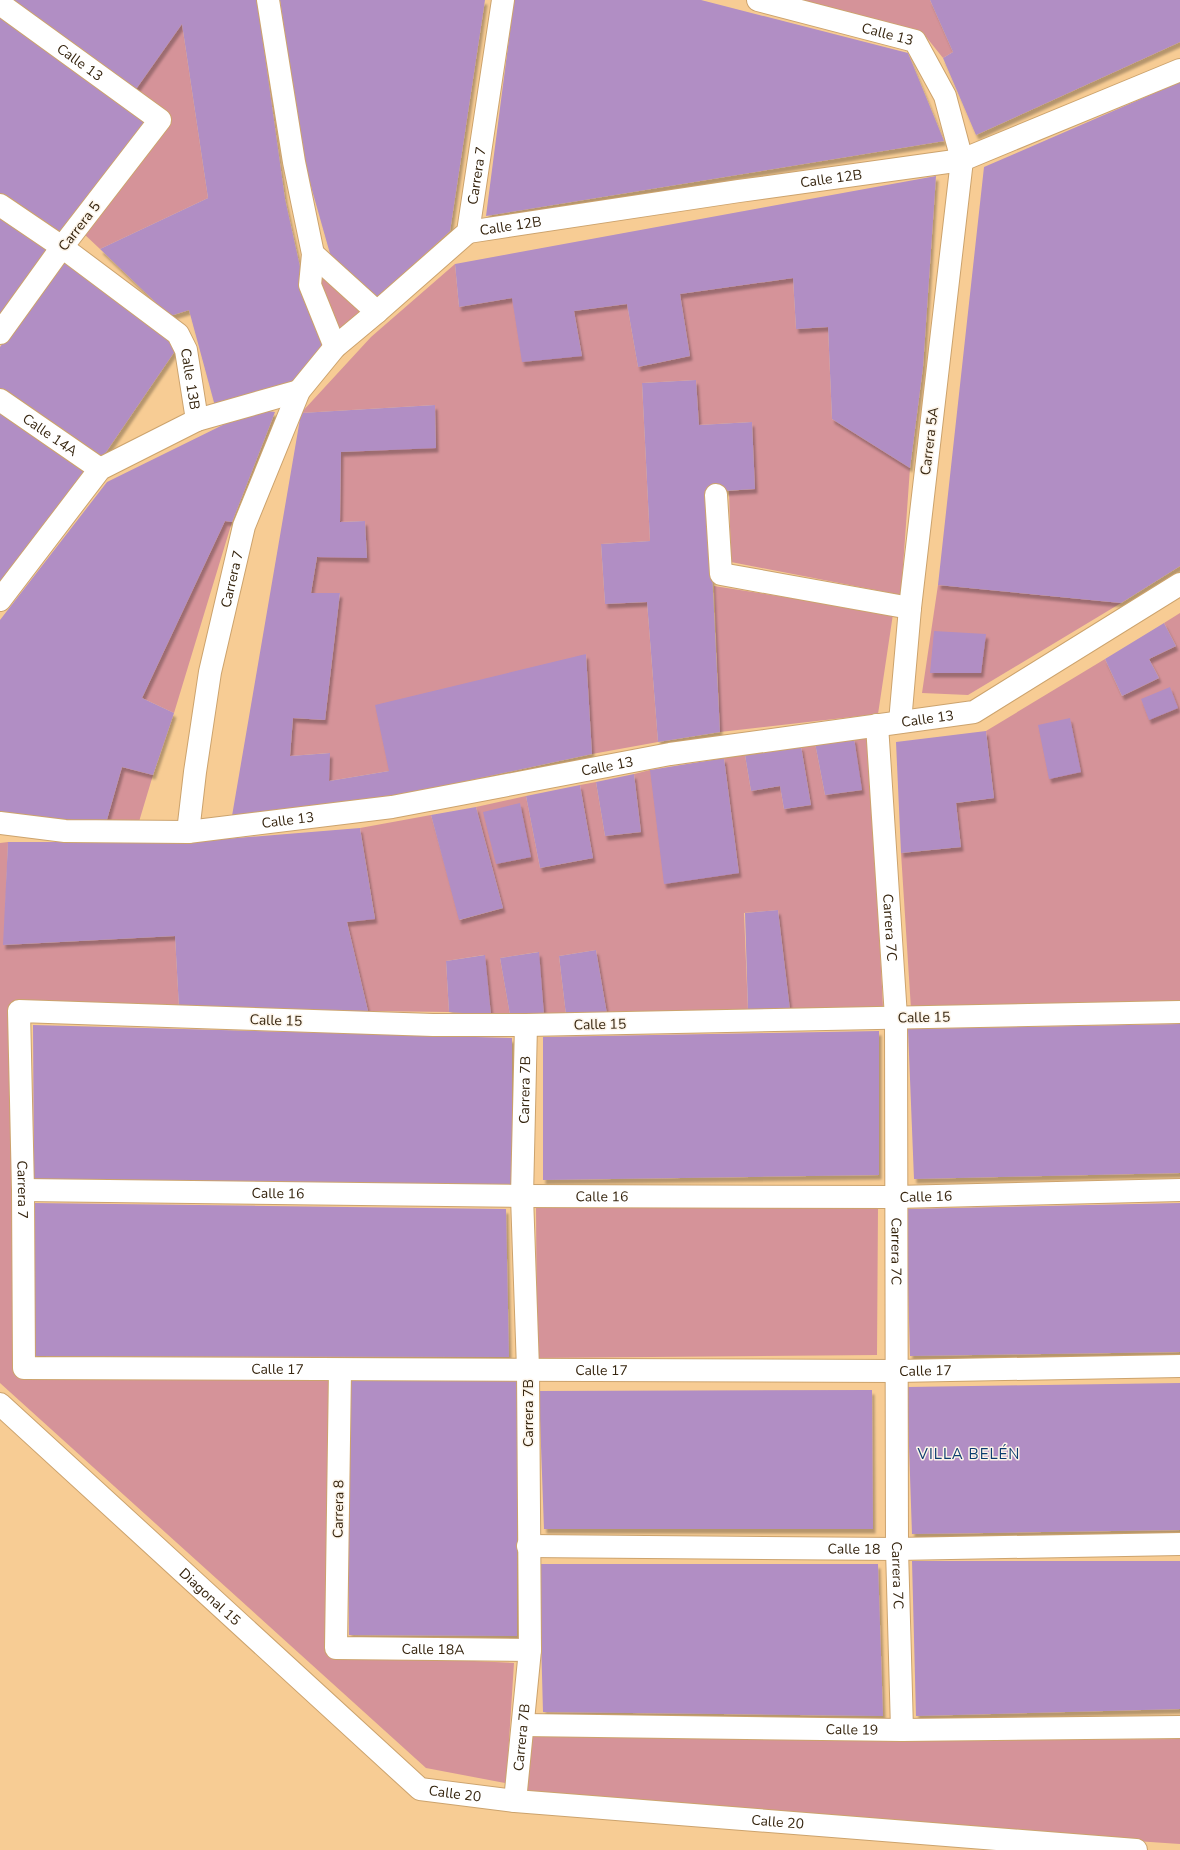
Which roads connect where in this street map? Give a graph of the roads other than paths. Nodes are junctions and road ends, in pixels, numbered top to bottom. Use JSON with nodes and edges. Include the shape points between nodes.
{"nodes":[{"id":1,"x":268,"y":0,"type":"edge"},
{"id":2,"x":503,"y":0,"type":"edge"},
{"id":3,"x":758,"y":0,"type":"edge"},
{"id":4,"x":0,"y":4,"type":"edge"},
{"id":5,"x":1180,"y":70,"type":"edge"},
{"id":6,"x":160,"y":120,"type":"joint"},
{"id":7,"x":962,"y":160,"type":"junction"},
{"id":8,"x":0,"y":205,"type":"edge"},
{"id":9,"x":468,"y":232,"type":"junction"},
{"id":10,"x":62,"y":247,"type":"junction"},
{"id":11,"x":313,"y":254,"type":"junction"},
{"id":12,"x":378,"y":312,"type":"junction"},
{"id":13,"x":0,"y":334,"type":"edge"},
{"id":14,"x":335,"y":347,"type":"junction"},
{"id":15,"x":299,"y":391,"type":"junction"},
{"id":16,"x":0,"y":400,"type":"edge"},
{"id":17,"x":196,"y":420,"type":"junction"},
{"id":18,"x":100,"y":469,"type":"junction"},
{"id":19,"x":716,"y":495,"type":"dead end"},
{"id":20,"x":1180,"y":584,"type":"edge"},
{"id":21,"x":0,"y":600,"type":"edge"},
{"id":22,"x":910,"y":608,"type":"junction"},
{"id":23,"x":900,"y":722,"type":"junction"},
{"id":24,"x":877,"y":725,"type":"junction"},
{"id":25,"x":1,"y":829,"type":"edge"},
{"id":26,"x":188,"y":832,"type":"junction"},
{"id":27,"x":19,"y":1011,"type":"joint"},
{"id":28,"x":1180,"y":1012,"type":"edge"},
{"id":29,"x":896,"y":1017,"type":"junction"},
{"id":30,"x":526,"y":1025,"type":"junction"},
{"id":31,"x":23,"y":1190,"type":"junction"},
{"id":32,"x":1180,"y":1190,"type":"edge"},
{"id":33,"x":522,"y":1196,"type":"junction"},
{"id":34,"x":896,"y":1197,"type":"junction"},
{"id":35,"x":1180,"y":1366,"type":"edge"},
{"id":36,"x":24,"y":1368,"type":"joint"},
{"id":37,"x":528,"y":1369,"type":"junction"},
{"id":38,"x":340,"y":1370,"type":"junction"},
{"id":39,"x":896,"y":1371,"type":"junction"},
{"id":40,"x":0,"y":1404,"type":"edge"},
{"id":41,"x":1180,"y":1544,"type":"edge"},
{"id":42,"x":528,"y":1546,"type":"junction"},
{"id":43,"x":897,"y":1549,"type":"junction"},
{"id":44,"x":336,"y":1648,"type":"joint"},
{"id":45,"x":530,"y":1650,"type":"junction"},
{"id":46,"x":524,"y":1725,"type":"junction"},
{"id":47,"x":1180,"y":1727,"type":"edge"},
{"id":48,"x":902,"y":1730,"type":"junction"},
{"id":49,"x":420,"y":1789,"type":"joint"},
{"id":50,"x":515,"y":1801,"type":"junction"},
{"id":51,"x":1136,"y":1850,"type":"edge"}],
"edges":[{"from":1,"to":11,"type":"street","via":[[294,162]]},
{"from":2,"to":9,"type":"street","name":"Carrera 7"},
{"from":3,"to":7,"type":"street","name":"Calle 13","via":[[915,41],[945,96]]},
{"from":4,"to":6,"type":"street","name":"Calle 13"},
{"from":5,"to":7,"type":"street","name":"Calle 12B"},
{"from":6,"to":10,"type":"street","name":"Carrera 5"},
{"from":7,"to":9,"type":"street","name":"Calle 12B","via":[[739,190]]},
{"from":7,"to":22,"type":"street","name":"Carrera 5A"},
{"from":8,"to":10,"type":"street","name":"Calle 13B"},
{"from":9,"to":12,"type":"street","name":"Carrera 7"},
{"from":10,"to":13,"type":"street","name":"Carrera 5"},
{"from":10,"to":17,"type":"street","name":"Calle 13B","via":[[178,334],[186,350]]},
{"from":11,"to":12,"type":"street"},
{"from":11,"to":14,"type":"street","via":[[310,284]]},
{"from":12,"to":14,"type":"street","name":"Carrera 7"},
{"from":14,"to":15,"type":"street","name":"Carrera 7"},
{"from":15,"to":17,"type":"street"},
{"from":15,"to":26,"type":"street","name":"Carrera 7","via":[[244,526],[210,672]]},
{"from":16,"to":18,"type":"street","name":"Calle 14A"},
{"from":17,"to":18,"type":"street","name":"Calle 13B"},
{"from":18,"to":21,"type":"street","name":"Calle 13B"},
{"from":19,"to":22,"type":"street","via":[[722,574]]},
{"from":20,"to":23,"type":"street","name":"Calle 13","via":[[974,712]]},
{"from":22,"to":23,"type":"street","name":"Carrera 5A"},
{"from":23,"to":24,"type":"street","name":"Calle 13"},
{"from":24,"to":26,"type":"street","name":"Calle 13","via":[[670,754],[392,807]]},
{"from":24,"to":29,"type":"street","name":"Carrera 7C"},
{"from":25,"to":26,"type":"street","name":"Calle 13"},
{"from":27,"to":30,"type":"street","name":"Calle 15","via":[[425,1025]]},
{"from":27,"to":31,"type":"street","name":"Carrera 7"},
{"from":28,"to":29,"type":"street","name":"Calle 15"},
{"from":29,"to":30,"type":"street","name":"Calle 15"},
{"from":29,"to":34,"type":"street","name":"Carrera 7C"},
{"from":30,"to":33,"type":"street","name":"Carrera 7B"},
{"from":31,"to":33,"type":"street","name":"Calle 16"},
{"from":31,"to":36,"type":"street","name":"Carrera 7"},
{"from":32,"to":34,"type":"street","name":"Calle 16"},
{"from":33,"to":34,"type":"street","name":"Calle 16"},
{"from":33,"to":37,"type":"street","name":"Carrera 7B"},
{"from":34,"to":39,"type":"street","name":"Carrera 7C"},
{"from":35,"to":39,"type":"street","name":"Calle 17"},
{"from":36,"to":38,"type":"street","name":"Calle 17"},
{"from":37,"to":38,"type":"street","name":"Calle 17"},
{"from":37,"to":39,"type":"street","name":"Calle 17"},
{"from":37,"to":42,"type":"street","name":"Carrera 7B"},
{"from":38,"to":44,"type":"street","name":"Carrera 8"},
{"from":39,"to":43,"type":"street","name":"Carrera 7C"},
{"from":40,"to":49,"type":"street","name":"Diagonal 15"},
{"from":41,"to":43,"type":"street","name":"Calle 18"},
{"from":42,"to":43,"type":"street","name":"Calle 18"},
{"from":42,"to":45,"type":"street","name":"Carrera 7B"},
{"from":43,"to":48,"type":"street","name":"Carrera 7C"},
{"from":44,"to":45,"type":"street","name":"Calle 18A"},
{"from":45,"to":46,"type":"street","name":"Carrera 7B"},
{"from":46,"to":48,"type":"street","name":"Calle 19"},
{"from":46,"to":50,"type":"street","name":"Carrera 7B"},
{"from":47,"to":48,"type":"street","name":"Calle 19"},
{"from":49,"to":50,"type":"street","name":"Calle 20"},
{"from":50,"to":51,"type":"street","name":"Calle 20"}]}
